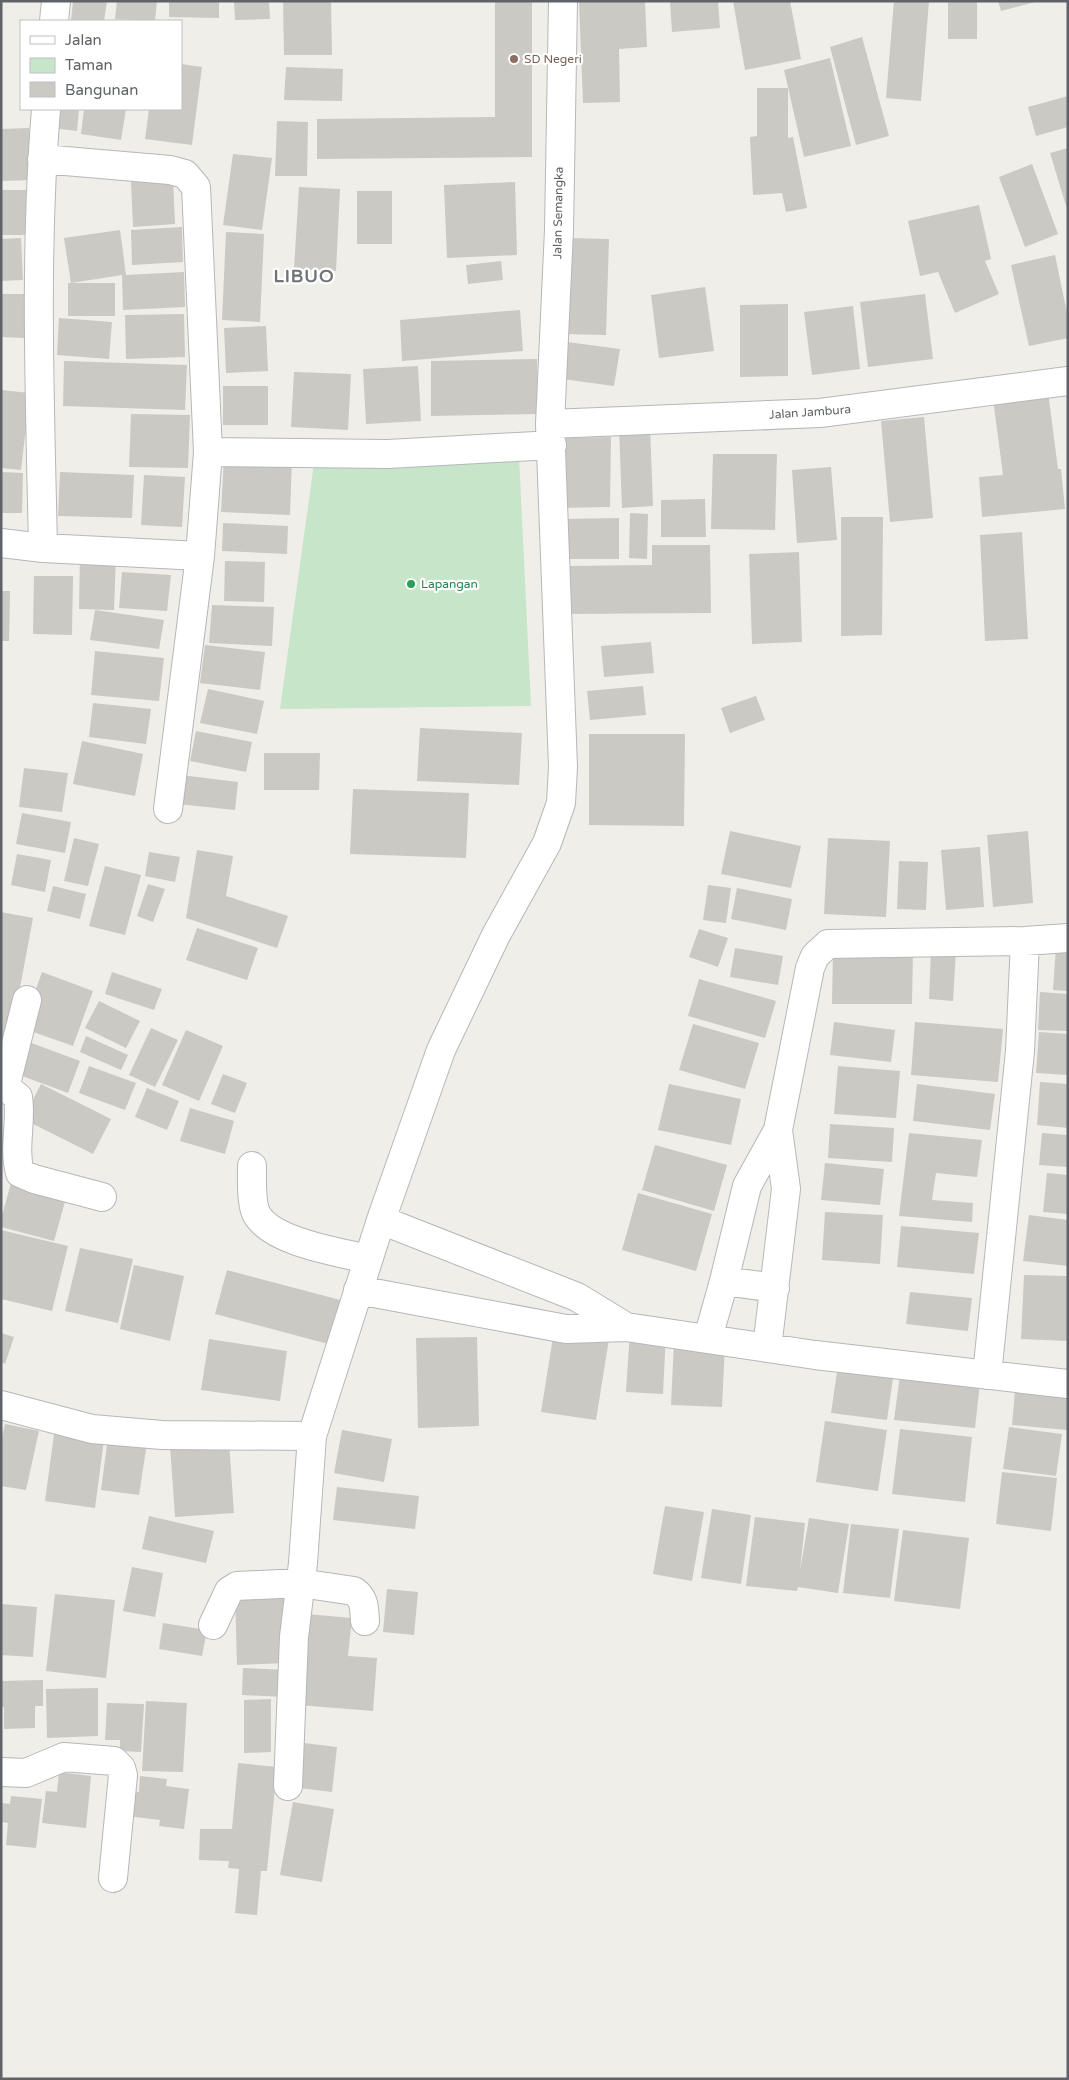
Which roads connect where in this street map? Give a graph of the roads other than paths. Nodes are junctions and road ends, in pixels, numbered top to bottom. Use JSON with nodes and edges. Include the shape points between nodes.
{"nodes":[{"id":1,"x":56,"y":1,"type":"edge"},
{"id":2,"x":563,"y":1,"type":"edge"},
{"id":3,"x":54,"y":20,"type":"edge"},
{"id":4,"x":46,"y":110,"type":"edge"},
{"id":5,"x":42,"y":159,"type":"junction"},
{"id":6,"x":1068,"y":381,"type":"edge"},
{"id":7,"x":551,"y":435,"type":"junction"},
{"id":8,"x":208,"y":452,"type":"junction"},
{"id":9,"x":1,"y":544,"type":"edge"},
{"id":10,"x":43,"y":548,"type":"junction"},
{"id":11,"x":200,"y":556,"type":"junction"},
{"id":12,"x":168,"y":809,"type":"dead end"},
{"id":13,"x":1068,"y":938,"type":"edge"},
{"id":14,"x":1025,"y":941,"type":"junction"},
{"id":15,"x":28,"y":1000,"type":"dead end"},
{"id":16,"x":3,"y":1088,"type":"edge"},
{"id":17,"x":778,"y":1130,"type":"junction"},
{"id":18,"x":252,"y":1166,"type":"dead end"},
{"id":19,"x":102,"y":1197,"type":"dead end"},
{"id":20,"x":381,"y":1220,"type":"junction"},
{"id":21,"x":368,"y":1259,"type":"junction"},
{"id":22,"x":724,"y":1281,"type":"junction"},
{"id":23,"x":775,"y":1288,"type":"junction"},
{"id":24,"x":358,"y":1290,"type":"junction"},
{"id":25,"x":626,"y":1327,"type":"junction"},
{"id":26,"x":708,"y":1338,"type":"junction"},
{"id":27,"x":767,"y":1348,"type":"junction"},
{"id":28,"x":988,"y":1375,"type":"junction"},
{"id":29,"x":1068,"y":1384,"type":"edge"},
{"id":30,"x":1,"y":1405,"type":"edge"},
{"id":31,"x":312,"y":1436,"type":"junction"},
{"id":32,"x":300,"y":1583,"type":"junction"},
{"id":33,"x":365,"y":1621,"type":"dead end"},
{"id":34,"x":213,"y":1624,"type":"dead end"},
{"id":35,"x":1,"y":1772,"type":"edge"},
{"id":36,"x":288,"y":1786,"type":"dead end"},
{"id":37,"x":113,"y":1878,"type":"dead end"}],
"edges":[{"from":1,"to":3,"type":"street"},
{"from":2,"to":7,"type":"street","name":"Jalan Semangka"},
{"from":4,"to":5,"type":"street"},
{"from":5,"to":8,"type":"street","via":[[170,170],[185,174],[196,187]]},
{"from":5,"to":10,"type":"street","via":[[38,291]]},
{"from":6,"to":7,"type":"street","name":"Jalan Jambura","via":[[820,413]]},
{"from":7,"to":8,"type":"street","name":"Jalan Jambura","via":[[388,454]]},
{"from":7,"to":20,"type":"street","name":"Jalan Semangka","via":[[563,767],[561,803],[546,843],[496,936],[441,1050]]},
{"from":8,"to":11,"type":"street"},
{"from":9,"to":10,"type":"street"},
{"from":10,"to":11,"type":"street"},
{"from":11,"to":12,"type":"street"},
{"from":13,"to":14,"type":"street"},
{"from":14,"to":17,"type":"street","via":[[828,944],[815,956],[810,968]]},
{"from":14,"to":28,"type":"street","via":[[1020,1051]]},
{"from":15,"to":16,"type":"street"},
{"from":16,"to":19,"type":"street","via":[[18,1097],[16,1160],[20,1174]]},
{"from":17,"to":22,"type":"street","via":[[747,1186]]},
{"from":17,"to":23,"type":"street","via":[[786,1189]]},
{"from":18,"to":21,"type":"street","via":[[256,1212],[268,1227],[286,1238]]},
{"from":20,"to":21,"type":"street","name":"Jalan Semangka"},
{"from":20,"to":25,"type":"street","via":[[577,1297]]},
{"from":21,"to":24,"type":"street","name":"Jalan Semangka"},
{"from":22,"to":23,"type":"street"},
{"from":22,"to":26,"type":"street"},
{"from":23,"to":27,"type":"street"},
{"from":24,"to":25,"type":"street","via":[[566,1329]]},
{"from":24,"to":31,"type":"street","name":"Jalan Semangka"},
{"from":25,"to":26,"type":"street"},
{"from":26,"to":27,"type":"street"},
{"from":27,"to":28,"type":"street"},
{"from":28,"to":29,"type":"street"},
{"from":30,"to":31,"type":"street","via":[[92,1429],[162,1435]]},
{"from":31,"to":32,"type":"street","name":"Jalan Semangka"},
{"from":32,"to":33,"type":"street","via":[[354,1591],[364,1604]]},
{"from":32,"to":34,"type":"street","via":[[237,1586],[229,1590]]},
{"from":32,"to":36,"type":"street","name":"Jalan Semangka","via":[[294,1638]]},
{"from":35,"to":37,"type":"street","via":[[26,1773],[64,1757],[114,1761],[122,1768]]}]}
